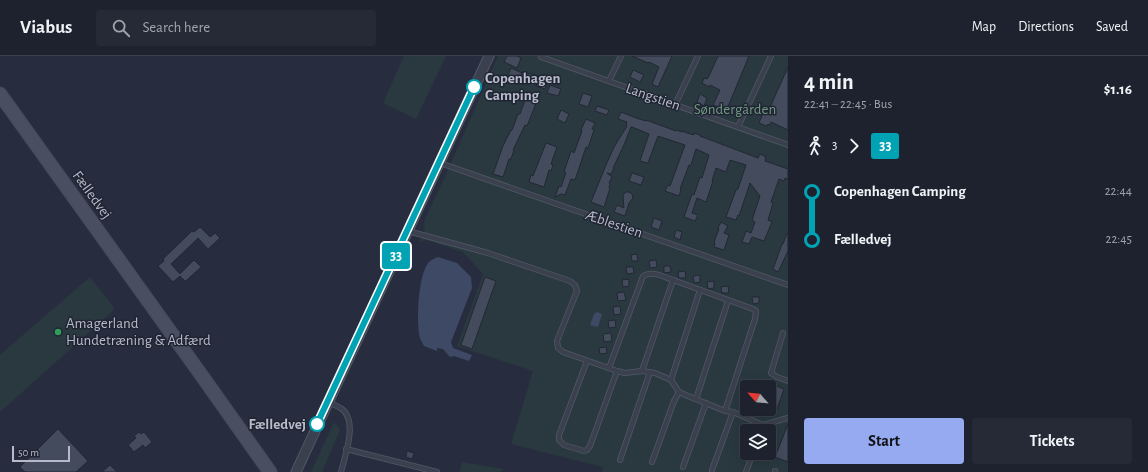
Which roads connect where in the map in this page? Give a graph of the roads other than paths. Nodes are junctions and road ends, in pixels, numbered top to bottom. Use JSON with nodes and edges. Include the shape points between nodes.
{"nodes":[{"id":1,"x":489,"y":56,"type":"edge"},
{"id":2,"x":621,"y":56,"type":"edge"},
{"id":3,"x":698,"y":56,"type":"edge"},
{"id":4,"x":771,"y":56,"type":"edge"},
{"id":5,"x":542,"y":57,"type":"edge"},
{"id":6,"x":609,"y":81,"type":"junction"},
{"id":7,"x":0,"y":94,"type":"edge"},
{"id":8,"x":675,"y":105,"type":"junction"},
{"id":9,"x":738,"y":127,"type":"junction"},
{"id":10,"x":788,"y":145,"type":"edge"},
{"id":11,"x":440,"y":163,"type":"junction"},
{"id":12,"x":408,"y":231,"type":"junction"},
{"id":13,"x":673,"y":280,"type":"junction"},
{"id":14,"x":788,"y":285,"type":"edge"},
{"id":15,"x":700,"y":290,"type":"junction"},
{"id":16,"x":728,"y":301,"type":"junction"},
{"id":17,"x":783,"y":333,"type":"dead end"},
{"id":18,"x":587,"y":361,"type":"junction"},
{"id":19,"x":609,"y":368,"type":"junction"},
{"id":20,"x":617,"y":371,"type":"junction"},
{"id":21,"x":642,"y":371,"type":"junction"},
{"id":22,"x":650,"y":372,"type":"junction"},
{"id":23,"x":671,"y":380,"type":"junction"},
{"id":24,"x":788,"y":381,"type":"edge"},
{"id":25,"x":679,"y":392,"type":"junction"},
{"id":26,"x":696,"y":399,"type":"junction"},
{"id":27,"x":328,"y":402,"type":"junction"},
{"id":28,"x":706,"y":403,"type":"junction"},
{"id":29,"x":725,"y":411,"type":"junction"},
{"id":30,"x":733,"y":412,"type":"junction"},
{"id":31,"x":788,"y":418,"type":"edge"},
{"id":32,"x":761,"y":424,"type":"edge"},
{"id":33,"x":767,"y":424,"type":"edge"},
{"id":34,"x":346,"y":449,"type":"junction"},
{"id":35,"x":620,"y":460,"type":"dead end"},
{"id":36,"x":750,"y":460,"type":"edge"},
{"id":37,"x":652,"y":462,"type":"dead end"},
{"id":38,"x":683,"y":466,"type":"dead end"},
{"id":39,"x":712,"y":470,"type":"dead end"},
{"id":40,"x":270,"y":472,"type":"edge"},
{"id":41,"x":296,"y":472,"type":"edge"},
{"id":42,"x":341,"y":472,"type":"edge"},
{"id":43,"x":437,"y":472,"type":"edge"},
{"id":44,"x":746,"y":472,"type":"edge"}],
"edges":[{"from":1,"to":11,"type":"street"},
{"from":2,"to":6,"type":"lane"},
{"from":3,"to":8,"type":"lane"},
{"from":4,"to":9,"type":"lane"},
{"from":5,"to":6,"type":"lane","name":"Langstien"},
{"from":6,"to":8,"type":"lane","name":"Langstien"},
{"from":7,"to":40,"type":"street","name":"Fælledvej"},
{"from":8,"to":9,"type":"lane","name":"Langstien"},
{"from":9,"to":10,"type":"lane","name":"Langstien"},
{"from":11,"to":12,"type":"street"},
{"from":11,"to":14,"type":"lane","name":"Æblestien"},
{"from":12,"to":18,"type":"lane","via":[[500,257],[570,281],[577,291],[557,341],[558,348]]},
{"from":12,"to":27,"type":"street"},
{"from":13,"to":15,"type":"lane"},
{"from":13,"to":19,"type":"lane","via":[[652,273],[643,276]]},
{"from":13,"to":21,"type":"lane"},
{"from":15,"to":16,"type":"lane"},
{"from":15,"to":23,"type":"lane"},
{"from":16,"to":26,"type":"lane"},
{"from":16,"to":29,"type":"lane","via":[[753,309],[756,315]]},
{"from":17,"to":24,"type":"lane","via":[[771,373]]},
{"from":18,"to":19,"type":"lane"},
{"from":18,"to":20,"type":"lane","via":[[559,435],[559,440],[564,445],[584,452],[590,446]]},
{"from":19,"to":20,"type":"lane"},
{"from":20,"to":21,"type":"lane"},
{"from":21,"to":22,"type":"lane"},
{"from":22,"to":23,"type":"lane"},
{"from":22,"to":35,"type":"lane"},
{"from":23,"to":25,"type":"lane"},
{"from":25,"to":26,"type":"lane"},
{"from":25,"to":37,"type":"lane"},
{"from":26,"to":28,"type":"lane"},
{"from":27,"to":34,"type":"lane","via":[[343,409],[348,416],[350,433]]},
{"from":27,"to":41,"type":"street"},
{"from":28,"to":29,"type":"lane"},
{"from":28,"to":38,"type":"lane"},
{"from":29,"to":30,"type":"lane"},
{"from":30,"to":32,"type":"lane"},
{"from":30,"to":39,"type":"lane"},
{"from":31,"to":33,"type":"lane"},
{"from":34,"to":42,"type":"lane"},
{"from":34,"to":43,"type":"lane"},
{"from":36,"to":44,"type":"lane"}]}
